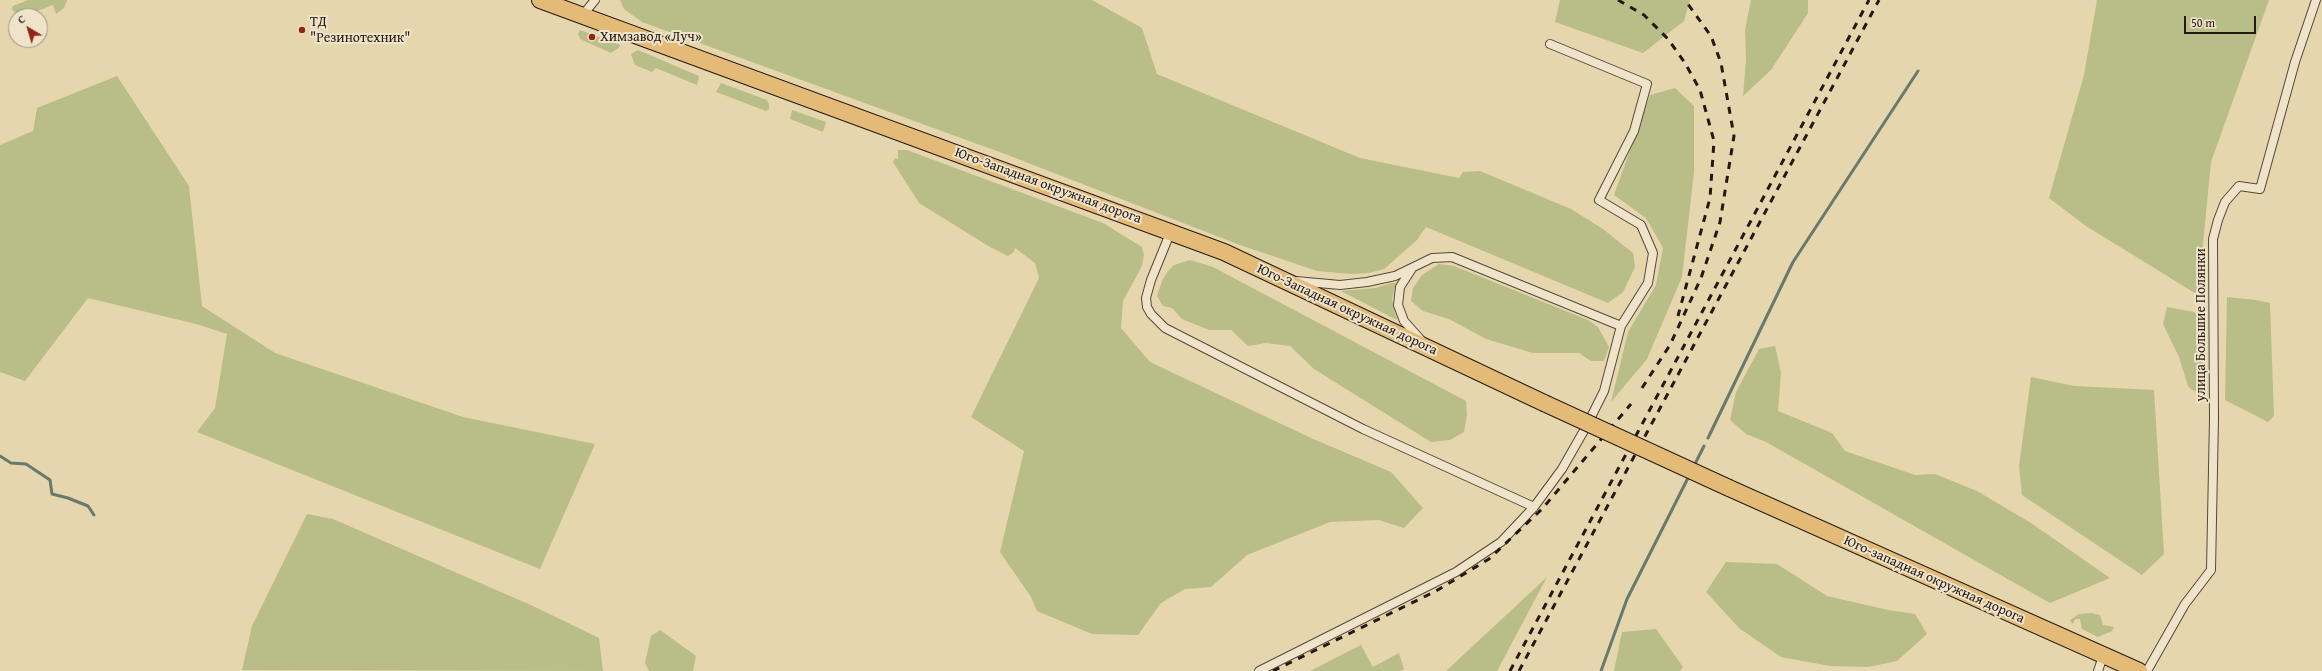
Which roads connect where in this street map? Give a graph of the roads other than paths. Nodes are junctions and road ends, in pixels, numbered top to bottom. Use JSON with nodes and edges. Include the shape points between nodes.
{"nodes":[{"id":1,"x":540,"y":0,"type":"edge"},
{"id":2,"x":595,"y":0,"type":"edge"},
{"id":3,"x":2316,"y":0,"type":"edge"},
{"id":4,"x":582,"y":16,"type":"junction"},
{"id":5,"x":1550,"y":44,"type":"dead end"},
{"id":6,"x":1170,"y":231,"type":"junction"},
{"id":7,"x":1412,"y":269,"type":"junction"},
{"id":8,"x":1285,"y":280,"type":"junction"},
{"id":9,"x":1621,"y":326,"type":"junction"},
{"id":10,"x":1430,"y":350,"type":"junction"},
{"id":11,"x":1729,"y":488,"type":"joint"},
{"id":12,"x":1534,"y":507,"type":"junction"},
{"id":13,"x":2103,"y":656,"type":"junction"},
{"id":14,"x":1259,"y":671,"type":"edge"},
{"id":15,"x":2098,"y":671,"type":"edge"},
{"id":16,"x":2139,"y":671,"type":"edge"},
{"id":17,"x":2147,"y":671,"type":"edge"}],
"edges":[{"from":1,"to":4,"type":"highway","name":"Юго-Западная окружная дорога"},
{"from":2,"to":4,"type":"street"},
{"from":3,"to":17,"type":"street","name":"улица Большие Полянки","via":[[2295,62],[2260,189],[2239,186],[2226,202],[2213,238],[2214,418],[2211,570],[2185,604]]},
{"from":4,"to":6,"type":"highway","name":"Юго-Западная окружная дорога"},
{"from":5,"to":9,"type":"street","via":[[1647,84],[1634,131],[1599,200],[1641,225],[1653,253],[1648,283]]},
{"from":6,"to":8,"type":"highway","name":"Юго-Западная окружная дорога"},
{"from":6,"to":12,"type":"street","via":[[1146,298],[1151,314],[1165,328],[1363,429]]},
{"from":7,"to":8,"type":"street","via":[[1381,280],[1352,284]]},
{"from":7,"to":9,"type":"street","via":[[1437,256],[1457,258]]},
{"from":7,"to":10,"type":"street","via":[[1400,287],[1398,305],[1404,321]]},
{"from":8,"to":10,"type":"highway","name":"Юго-Западная окружная дорога"},
{"from":9,"to":12,"type":"street","via":[[1604,391],[1562,468]]},
{"from":10,"to":11,"type":"highway","name":"Юго-Западная окружная дорога","bridge":true},
{"from":11,"to":13,"type":"highway","name":"Юго-западная окружная дорога"},
{"from":12,"to":14,"type":"street","via":[[1501,542],[1479,558]]},
{"from":13,"to":15,"type":"street"},
{"from":13,"to":16,"type":"highway","name":"Юго-западная окружная дорога"}]}
